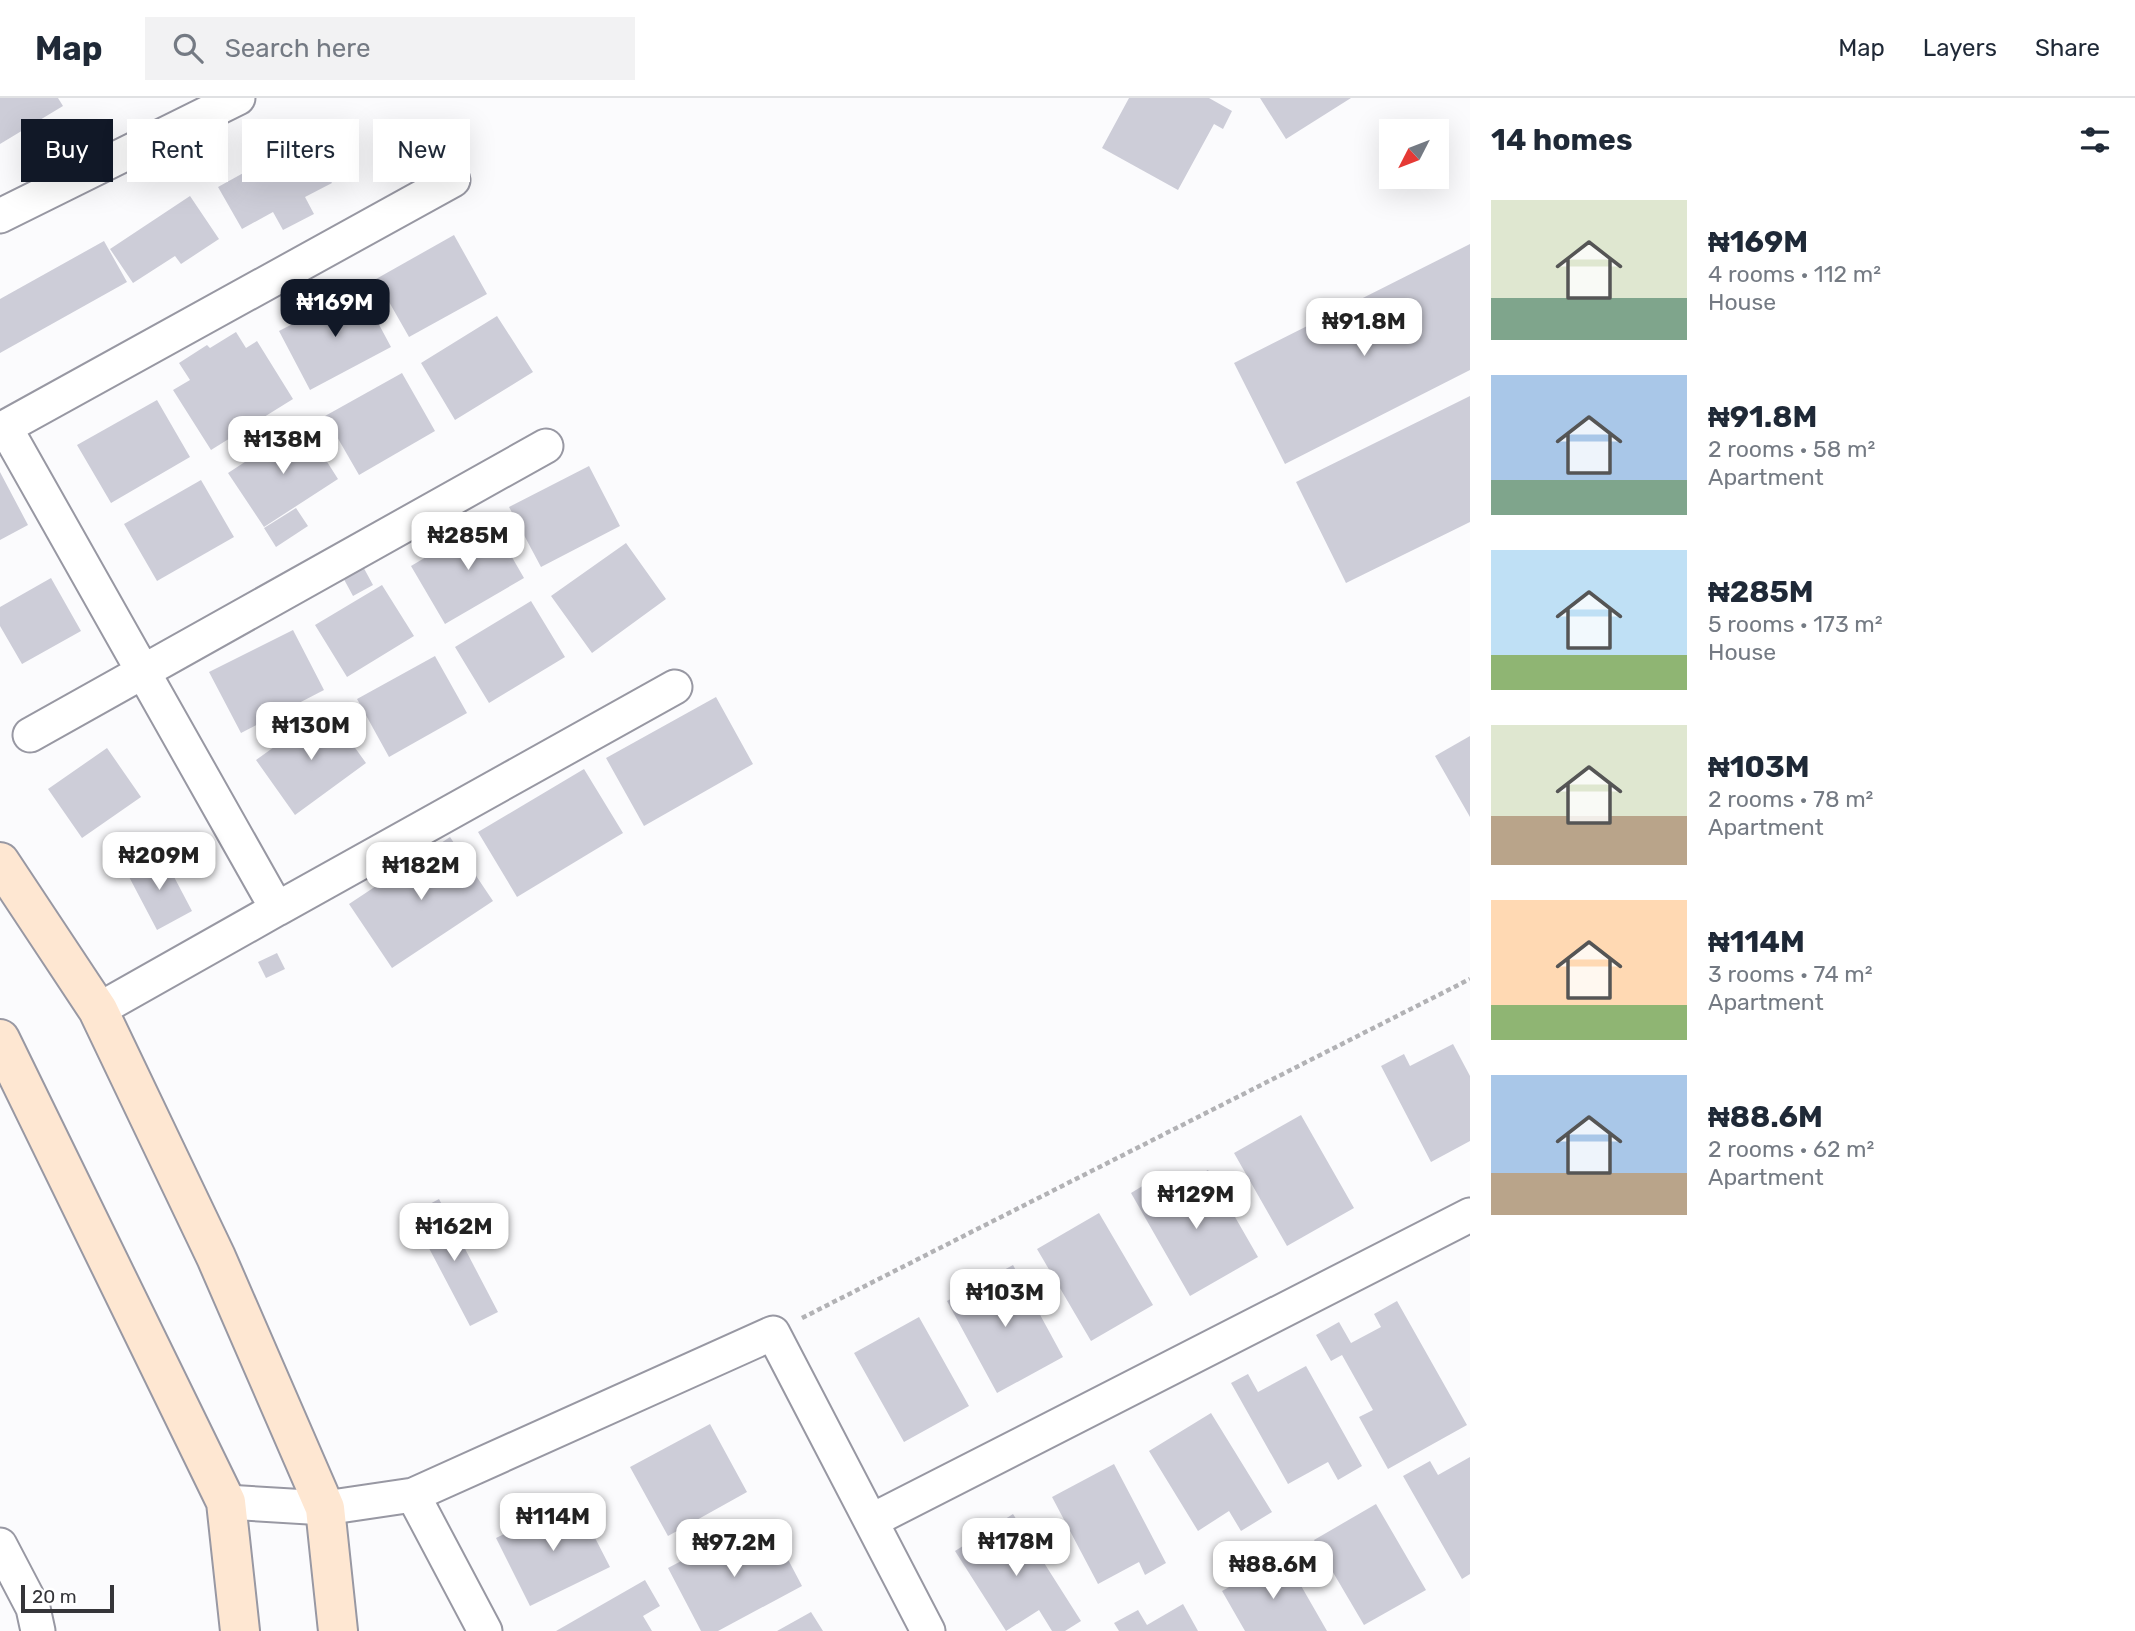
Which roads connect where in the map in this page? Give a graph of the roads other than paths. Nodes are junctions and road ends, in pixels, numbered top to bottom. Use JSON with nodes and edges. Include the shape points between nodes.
{"nodes":[{"id":1,"x":238,"y":98,"type":"edge"},
{"id":2,"x":449,"y":182,"type":"edge"},
{"id":3,"x":0,"y":216,"type":"edge"},
{"id":4,"x":3,"y":428,"type":"edge"},
{"id":5,"x":546,"y":446,"type":"dead end"},
{"id":6,"x":143,"y":672,"type":"junction"},
{"id":7,"x":675,"y":687,"type":"dead end"},
{"id":8,"x":30,"y":735,"type":"dead end"},
{"id":9,"x":0,"y":862,"type":"edge"},
{"id":10,"x":277,"y":909,"type":"junction"},
{"id":11,"x":97,"y":1010,"type":"junction"},
{"id":12,"x":0,"y":1039,"type":"edge"},
{"id":13,"x":1470,"y":1215,"type":"edge"},
{"id":14,"x":414,"y":1495,"type":"junction"},
{"id":15,"x":226,"y":1502,"type":"junction"},
{"id":16,"x":325,"y":1508,"type":"junction"},
{"id":17,"x":871,"y":1521,"type":"junction"},
{"id":18,"x":0,"y":1545,"type":"edge"},
{"id":19,"x":38,"y":1631,"type":"edge"},
{"id":20,"x":240,"y":1631,"type":"edge"},
{"id":21,"x":338,"y":1631,"type":"edge"},
{"id":22,"x":485,"y":1631,"type":"edge"},
{"id":23,"x":928,"y":1631,"type":"edge"}],
"edges":[{"from":1,"to":3,"type":"street"},
{"from":2,"to":4,"type":"street"},
{"from":4,"to":6,"type":"street"},
{"from":5,"to":6,"type":"street"},
{"from":6,"to":8,"type":"street"},
{"from":6,"to":10,"type":"street"},
{"from":7,"to":10,"type":"street"},
{"from":9,"to":11,"type":"street"},
{"from":10,"to":11,"type":"street"},
{"from":11,"to":16,"type":"street","via":[[216,1257]]},
{"from":12,"to":15,"type":"street"},
{"from":13,"to":17,"type":"street"},
{"from":14,"to":16,"type":"street"},
{"from":14,"to":17,"type":"street","via":[[773,1333]]},
{"from":14,"to":22,"type":"street"},
{"from":15,"to":16,"type":"street"},
{"from":15,"to":20,"type":"street"},
{"from":16,"to":21,"type":"street"},
{"from":17,"to":23,"type":"street"},
{"from":18,"to":19,"type":"street","via":[[33,1608]]}]}
